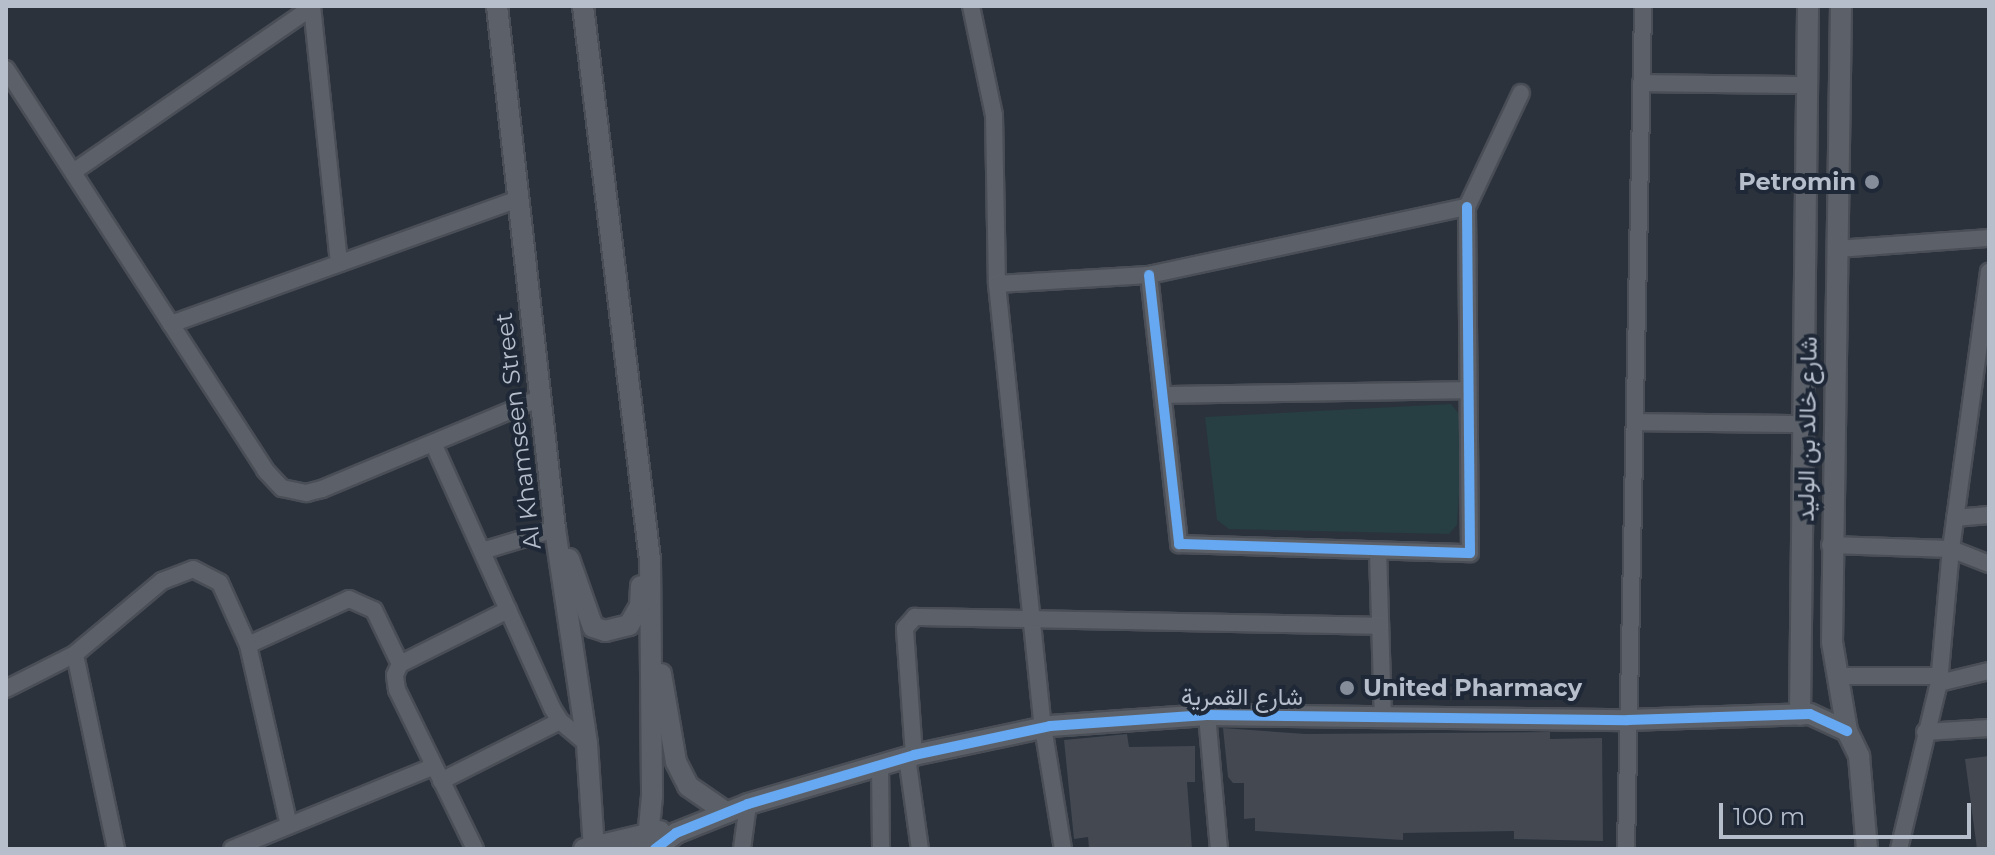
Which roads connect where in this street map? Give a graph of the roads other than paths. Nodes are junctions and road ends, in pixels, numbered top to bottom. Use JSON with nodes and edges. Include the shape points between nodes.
{"nodes":[{"id":1,"x":312,"y":6,"type":"edge"},
{"id":2,"x":497,"y":6,"type":"edge"},
{"id":3,"x":583,"y":6,"type":"edge"},
{"id":4,"x":971,"y":6,"type":"edge"},
{"id":5,"x":1643,"y":6,"type":"edge"},
{"id":6,"x":1808,"y":6,"type":"edge"},
{"id":7,"x":1841,"y":6,"type":"edge"},
{"id":8,"x":6,"y":69,"type":"edge"},
{"id":9,"x":1641,"y":83,"type":"junction"},
{"id":10,"x":1807,"y":85,"type":"junction"},
{"id":11,"x":1521,"y":93,"type":"dead end"},
{"id":12,"x":73,"y":172,"type":"junction"},
{"id":13,"x":516,"y":200,"type":"junction"},
{"id":14,"x":1467,"y":207,"type":"junction"},
{"id":15,"x":1989,"y":238,"type":"edge"},
{"id":16,"x":1838,"y":249,"type":"junction"},
{"id":17,"x":339,"y":263,"type":"junction"},
{"id":18,"x":1989,"y":272,"type":"edge"},
{"id":19,"x":1149,"y":275,"type":"junction"},
{"id":20,"x":997,"y":284,"type":"junction"},
{"id":21,"x":171,"y":324,"type":"junction"},
{"id":22,"x":1468,"y":390,"type":"junction"},
{"id":23,"x":1163,"y":395,"type":"junction"},
{"id":24,"x":541,"y":398,"type":"junction"},
{"id":25,"x":1635,"y":422,"type":"junction"},
{"id":26,"x":1802,"y":424,"type":"junction"},
{"id":27,"x":433,"y":443,"type":"junction"},
{"id":28,"x":642,"y":494,"type":"junction"},
{"id":29,"x":553,"y":506,"type":"junction"},
{"id":30,"x":1989,"y":515,"type":"edge"},
{"id":31,"x":1955,"y":518,"type":"junction"},
{"id":32,"x":555,"y":529,"type":"junction"},
{"id":33,"x":1830,"y":545,"type":"junction"},
{"id":34,"x":1951,"y":549,"type":"junction"},
{"id":35,"x":482,"y":551,"type":"junction"},
{"id":36,"x":1378,"y":551,"type":"junction"},
{"id":37,"x":1989,"y":564,"type":"edge"},
{"id":38,"x":508,"y":610,"type":"junction"},
{"id":39,"x":651,"y":619,"type":"junction"},
{"id":40,"x":1032,"y":623,"type":"junction"},
{"id":41,"x":1380,"y":626,"type":"junction"},
{"id":42,"x":248,"y":645,"type":"junction"},
{"id":43,"x":75,"y":654,"type":"junction"},
{"id":44,"x":400,"y":664,"type":"junction"},
{"id":45,"x":1989,"y":671,"type":"edge"},
{"id":46,"x":1838,"y":676,"type":"junction"},
{"id":47,"x":1939,"y":680,"type":"junction"},
{"id":48,"x":6,"y":689,"type":"edge"},
{"id":49,"x":1207,"y":715,"type":"junction"},
{"id":50,"x":1800,"y":715,"type":"junction"},
{"id":51,"x":1383,"y":718,"type":"junction"},
{"id":52,"x":1628,"y":720,"type":"junction"},
{"id":53,"x":560,"y":721,"type":"junction"},
{"id":54,"x":1043,"y":727,"type":"junction"},
{"id":55,"x":1989,"y":728,"type":"edge"},
{"id":56,"x":1847,"y":731,"type":"junction"},
{"id":57,"x":1925,"y":732,"type":"junction"},
{"id":58,"x":587,"y":744,"type":"junction"},
{"id":59,"x":910,"y":756,"type":"junction"},
{"id":60,"x":880,"y":765,"type":"junction"},
{"id":61,"x":438,"y":773,"type":"junction"},
{"id":62,"x":748,"y":804,"type":"junction"},
{"id":63,"x":727,"y":813,"type":"junction"},
{"id":64,"x":289,"y":825,"type":"junction"},
{"id":65,"x":650,"y":843,"type":"edge"},
{"id":66,"x":591,"y":848,"type":"edge"},
{"id":67,"x":116,"y":849,"type":"edge"},
{"id":68,"x":232,"y":849,"type":"edge"},
{"id":69,"x":475,"y":849,"type":"edge"},
{"id":70,"x":742,"y":849,"type":"edge"},
{"id":71,"x":881,"y":849,"type":"edge"},
{"id":72,"x":920,"y":849,"type":"edge"},
{"id":73,"x":1063,"y":849,"type":"edge"},
{"id":74,"x":1219,"y":849,"type":"edge"},
{"id":75,"x":1626,"y":849,"type":"edge"},
{"id":76,"x":1867,"y":849,"type":"edge"},
{"id":77,"x":1899,"y":849,"type":"edge"}],
"edges":[{"from":1,"to":12,"type":"street"},
{"from":1,"to":17,"type":"street"},
{"from":2,"to":13,"type":"street","name":"Al Khamseen Street"},
{"from":3,"to":28,"type":"street"},
{"from":4,"to":20,"type":"street","via":[[994,115]]},
{"from":5,"to":9,"type":"street"},
{"from":6,"to":10,"type":"street","name":"شارع خالد بن الوليد"},
{"from":7,"to":16,"type":"street","name":"شارع خالد بن الوليد"},
{"from":8,"to":12,"type":"street"},
{"from":9,"to":10,"type":"street"},
{"from":9,"to":25,"type":"street"},
{"from":10,"to":26,"type":"street","name":"شارع خالد بن الوليد"},
{"from":11,"to":14,"type":"street"},
{"from":12,"to":21,"type":"street"},
{"from":13,"to":17,"type":"street"},
{"from":13,"to":24,"type":"street","name":"Al Khamseen Street"},
{"from":14,"to":19,"type":"street"},
{"from":14,"to":22,"type":"street"},
{"from":15,"to":16,"type":"street"},
{"from":16,"to":33,"type":"street","name":"شارع خالد بن الوليد"},
{"from":17,"to":21,"type":"street"},
{"from":18,"to":31,"type":"street"},
{"from":19,"to":20,"type":"street"},
{"from":19,"to":23,"type":"street"},
{"from":20,"to":40,"type":"street"},
{"from":21,"to":27,"type":"street","via":[[282,488],[306,493],[322,489]]},
{"from":22,"to":23,"type":"street"},
{"from":22,"to":36,"type":"street","via":[[1470,553]]},
{"from":23,"to":36,"type":"street","via":[[1179,544]]},
{"from":24,"to":27,"type":"street"},
{"from":24,"to":29,"type":"street","name":"Al Khamseen Street"},
{"from":25,"to":26,"type":"street"},
{"from":25,"to":52,"type":"street"},
{"from":26,"to":50,"type":"street","name":"شارع خالد بن الوليد"},
{"from":27,"to":35,"type":"street"},
{"from":28,"to":29,"type":"street","via":[[640,606],[629,625],[619,629],[593,627]]},
{"from":28,"to":39,"type":"street"},
{"from":29,"to":32,"type":"street","name":"Al Khamseen Street"},
{"from":30,"to":31,"type":"street"},
{"from":31,"to":34,"type":"street"},
{"from":32,"to":35,"type":"street"},
{"from":32,"to":58,"type":"street","name":"Al Khamseen Street"},
{"from":33,"to":34,"type":"street"},
{"from":33,"to":46,"type":"street","name":"شارع خالد بن الوليد"},
{"from":34,"to":37,"type":"street"},
{"from":34,"to":47,"type":"street"},
{"from":35,"to":38,"type":"street"},
{"from":36,"to":41,"type":"street"},
{"from":38,"to":44,"type":"street"},
{"from":38,"to":53,"type":"street"},
{"from":39,"to":63,"type":"street","via":[[676,762],[688,786]]},
{"from":39,"to":65,"type":"street"},
{"from":40,"to":41,"type":"street"},
{"from":40,"to":54,"type":"street"},
{"from":40,"to":59,"type":"street","via":[[908,620]]},
{"from":41,"to":51,"type":"street"},
{"from":42,"to":43,"type":"street","via":[[220,583],[193,569],[162,581]]},
{"from":42,"to":44,"type":"street","via":[[349,599],[374,610]]},
{"from":42,"to":64,"type":"street"},
{"from":43,"to":48,"type":"street"},
{"from":43,"to":67,"type":"street"},
{"from":44,"to":61,"type":"street","via":[[397,690]]},
{"from":45,"to":47,"type":"street"},
{"from":46,"to":47,"type":"street"},
{"from":46,"to":56,"type":"street","name":"شارع خالد بن الوليد"},
{"from":47,"to":57,"type":"street"},
{"from":49,"to":51,"type":"street","name":"شارع القمرية"},
{"from":49,"to":54,"type":"street","name":"شارع القمرية"},
{"from":49,"to":74,"type":"street"},
{"from":50,"to":52,"type":"street","name":"شارع القمرية"},
{"from":50,"to":56,"type":"street","name":"شارع القمرية","via":[[1831,721]]},
{"from":51,"to":52,"type":"street","name":"شارع القمرية"},
{"from":52,"to":75,"type":"street"},
{"from":53,"to":58,"type":"street"},
{"from":53,"to":61,"type":"street"},
{"from":54,"to":59,"type":"street","name":"شارع القمرية"},
{"from":54,"to":73,"type":"street"},
{"from":55,"to":57,"type":"street"},
{"from":56,"to":76,"type":"street","name":"شارع خالد بن الوليد","via":[[1859,756]]},
{"from":57,"to":77,"type":"street"},
{"from":58,"to":66,"type":"street","name":"Al Khamseen Street"},
{"from":59,"to":60,"type":"street","name":"شارع القمرية"},
{"from":59,"to":72,"type":"street"},
{"from":60,"to":62,"type":"street","name":"شارع القمرية"},
{"from":60,"to":71,"type":"street"},
{"from":61,"to":64,"type":"street"},
{"from":61,"to":69,"type":"street"},
{"from":62,"to":63,"type":"street","name":"شارع القمرية"},
{"from":62,"to":70,"type":"street"},
{"from":63,"to":65,"type":"street","name":"شارع القمرية"},
{"from":64,"to":68,"type":"street"},
{"from":65,"to":66,"type":"street"}]}
